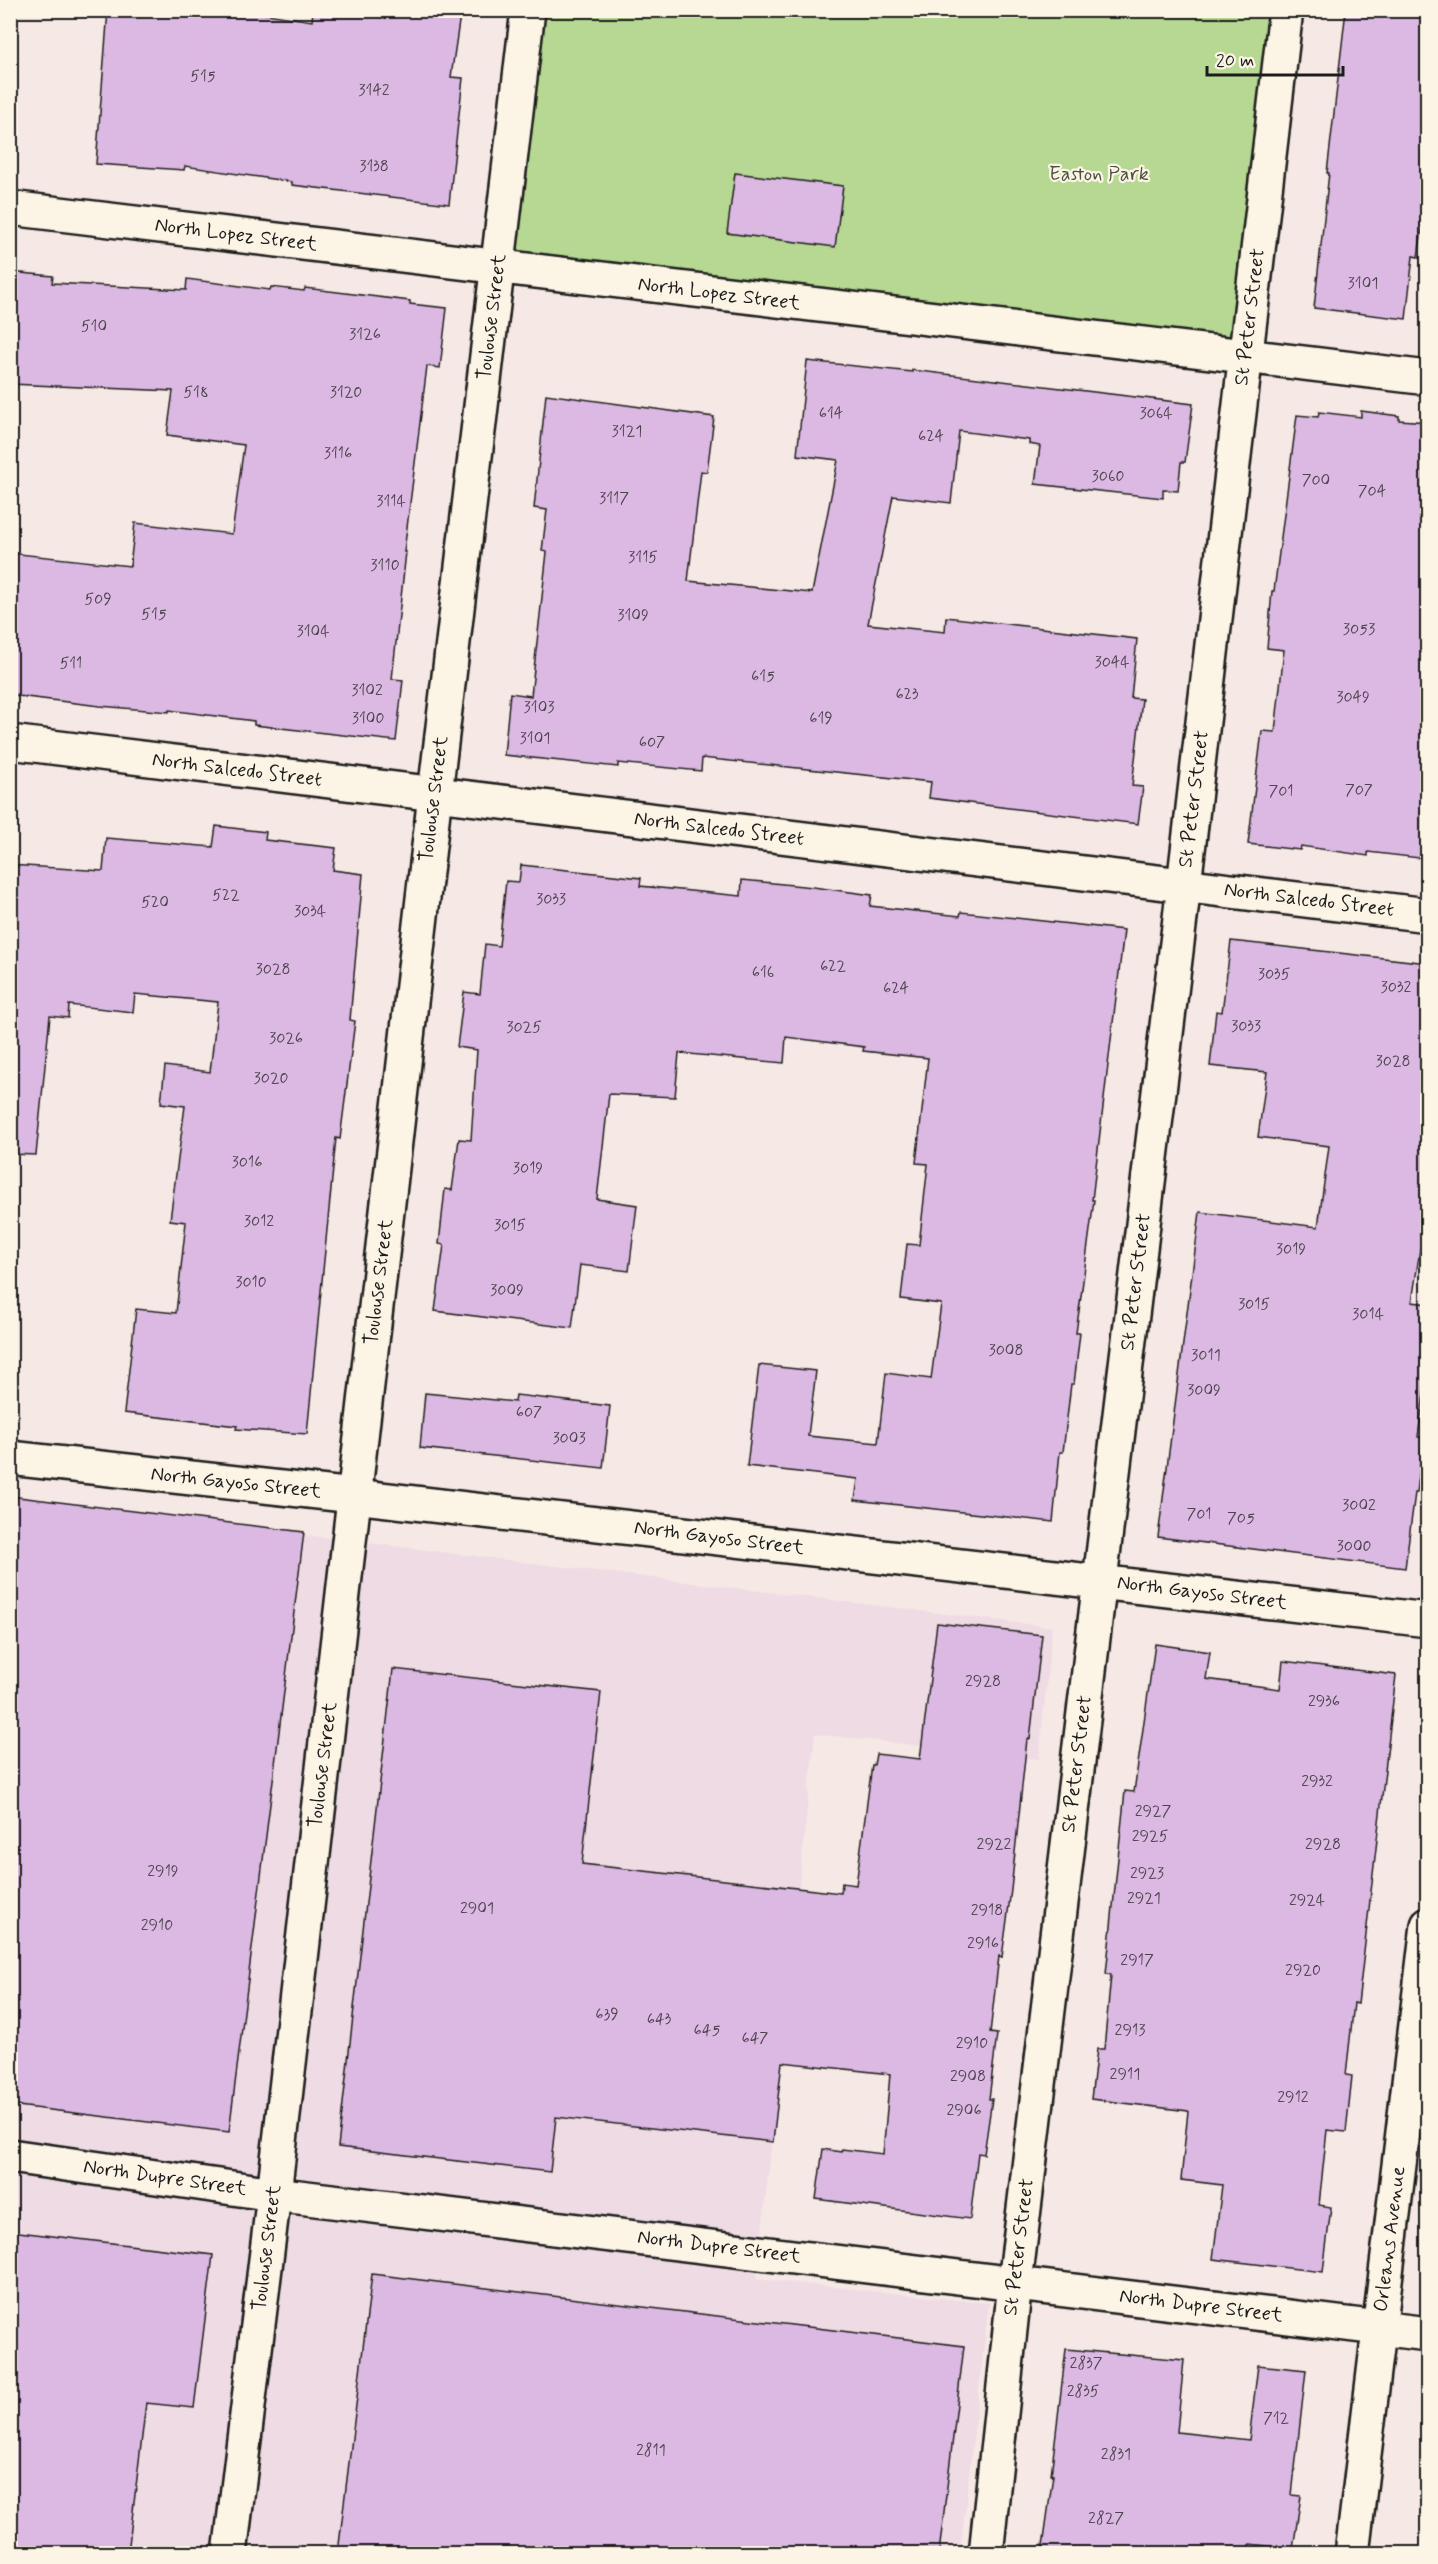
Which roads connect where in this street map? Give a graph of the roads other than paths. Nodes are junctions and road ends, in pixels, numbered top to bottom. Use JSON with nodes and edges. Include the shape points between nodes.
{"nodes":[{"id":1,"x":528,"y":10,"type":"edge"},
{"id":2,"x":1286,"y":10,"type":"edge"},
{"id":3,"x":10,"y":208,"type":"edge"},
{"id":4,"x":498,"y":268,"type":"junction"},
{"id":5,"x":1245,"y":357,"type":"junction"},
{"id":6,"x":1428,"y":378,"type":"edge"},
{"id":7,"x":10,"y":742,"type":"edge"},
{"id":8,"x":435,"y":795,"type":"junction"},
{"id":9,"x":1184,"y":885,"type":"junction"},
{"id":10,"x":1428,"y":915,"type":"edge"},
{"id":11,"x":10,"y":1458,"type":"edge"},
{"id":12,"x":354,"y":1496,"type":"junction"},
{"id":13,"x":1100,"y":1581,"type":"junction"},
{"id":14,"x":1428,"y":1620,"type":"edge"},
{"id":15,"x":1428,"y":1925,"type":"edge"},
{"id":16,"x":10,"y":2156,"type":"edge"},
{"id":17,"x":274,"y":2194,"type":"junction"},
{"id":18,"x":1015,"y":2283,"type":"junction"},
{"id":19,"x":1379,"y":2328,"type":"junction"},
{"id":20,"x":1428,"y":2334,"type":"edge"},
{"id":21,"x":230,"y":2553,"type":"edge"},
{"id":22,"x":986,"y":2553,"type":"edge"},
{"id":23,"x":1352,"y":2553,"type":"edge"}],
"edges":[{"from":1,"to":4,"type":"street","name":"Toulouse Street"},
{"from":2,"to":5,"type":"street","name":"St Peter Street"},
{"from":3,"to":4,"type":"street","name":"North Lopez Street"},
{"from":4,"to":5,"type":"street","name":"North Lopez Street"},
{"from":4,"to":8,"type":"street","name":"Toulouse Street"},
{"from":5,"to":6,"type":"street","name":"North Lopez Street"},
{"from":5,"to":9,"type":"street","name":"St Peter Street"},
{"from":7,"to":8,"type":"street","name":"North Salcedo Street"},
{"from":8,"to":9,"type":"street","name":"North Salcedo Street"},
{"from":8,"to":12,"type":"street","name":"Toulouse Street"},
{"from":9,"to":10,"type":"street","name":"North Salcedo Street"},
{"from":9,"to":13,"type":"street","name":"St Peter Street"},
{"from":11,"to":12,"type":"street","name":"North Gayoso Street"},
{"from":12,"to":13,"type":"street","name":"North Gayoso Street"},
{"from":12,"to":17,"type":"street","name":"Toulouse Street"},
{"from":13,"to":14,"type":"street","name":"North Gayoso Street"},
{"from":13,"to":18,"type":"street","name":"St Peter Street"},
{"from":15,"to":19,"type":"street","name":"Orleans Avenue"},
{"from":16,"to":17,"type":"street","name":"North Dupre Street"},
{"from":17,"to":18,"type":"street","name":"North Dupre Street"},
{"from":17,"to":21,"type":"street","name":"Toulouse Street"},
{"from":18,"to":19,"type":"street","name":"North Dupre Street"},
{"from":18,"to":22,"type":"street","name":"St Peter Street"},
{"from":19,"to":20,"type":"street","name":"North Dupre Street"},
{"from":19,"to":23,"type":"street","name":"Orleans Avenue"}]}
